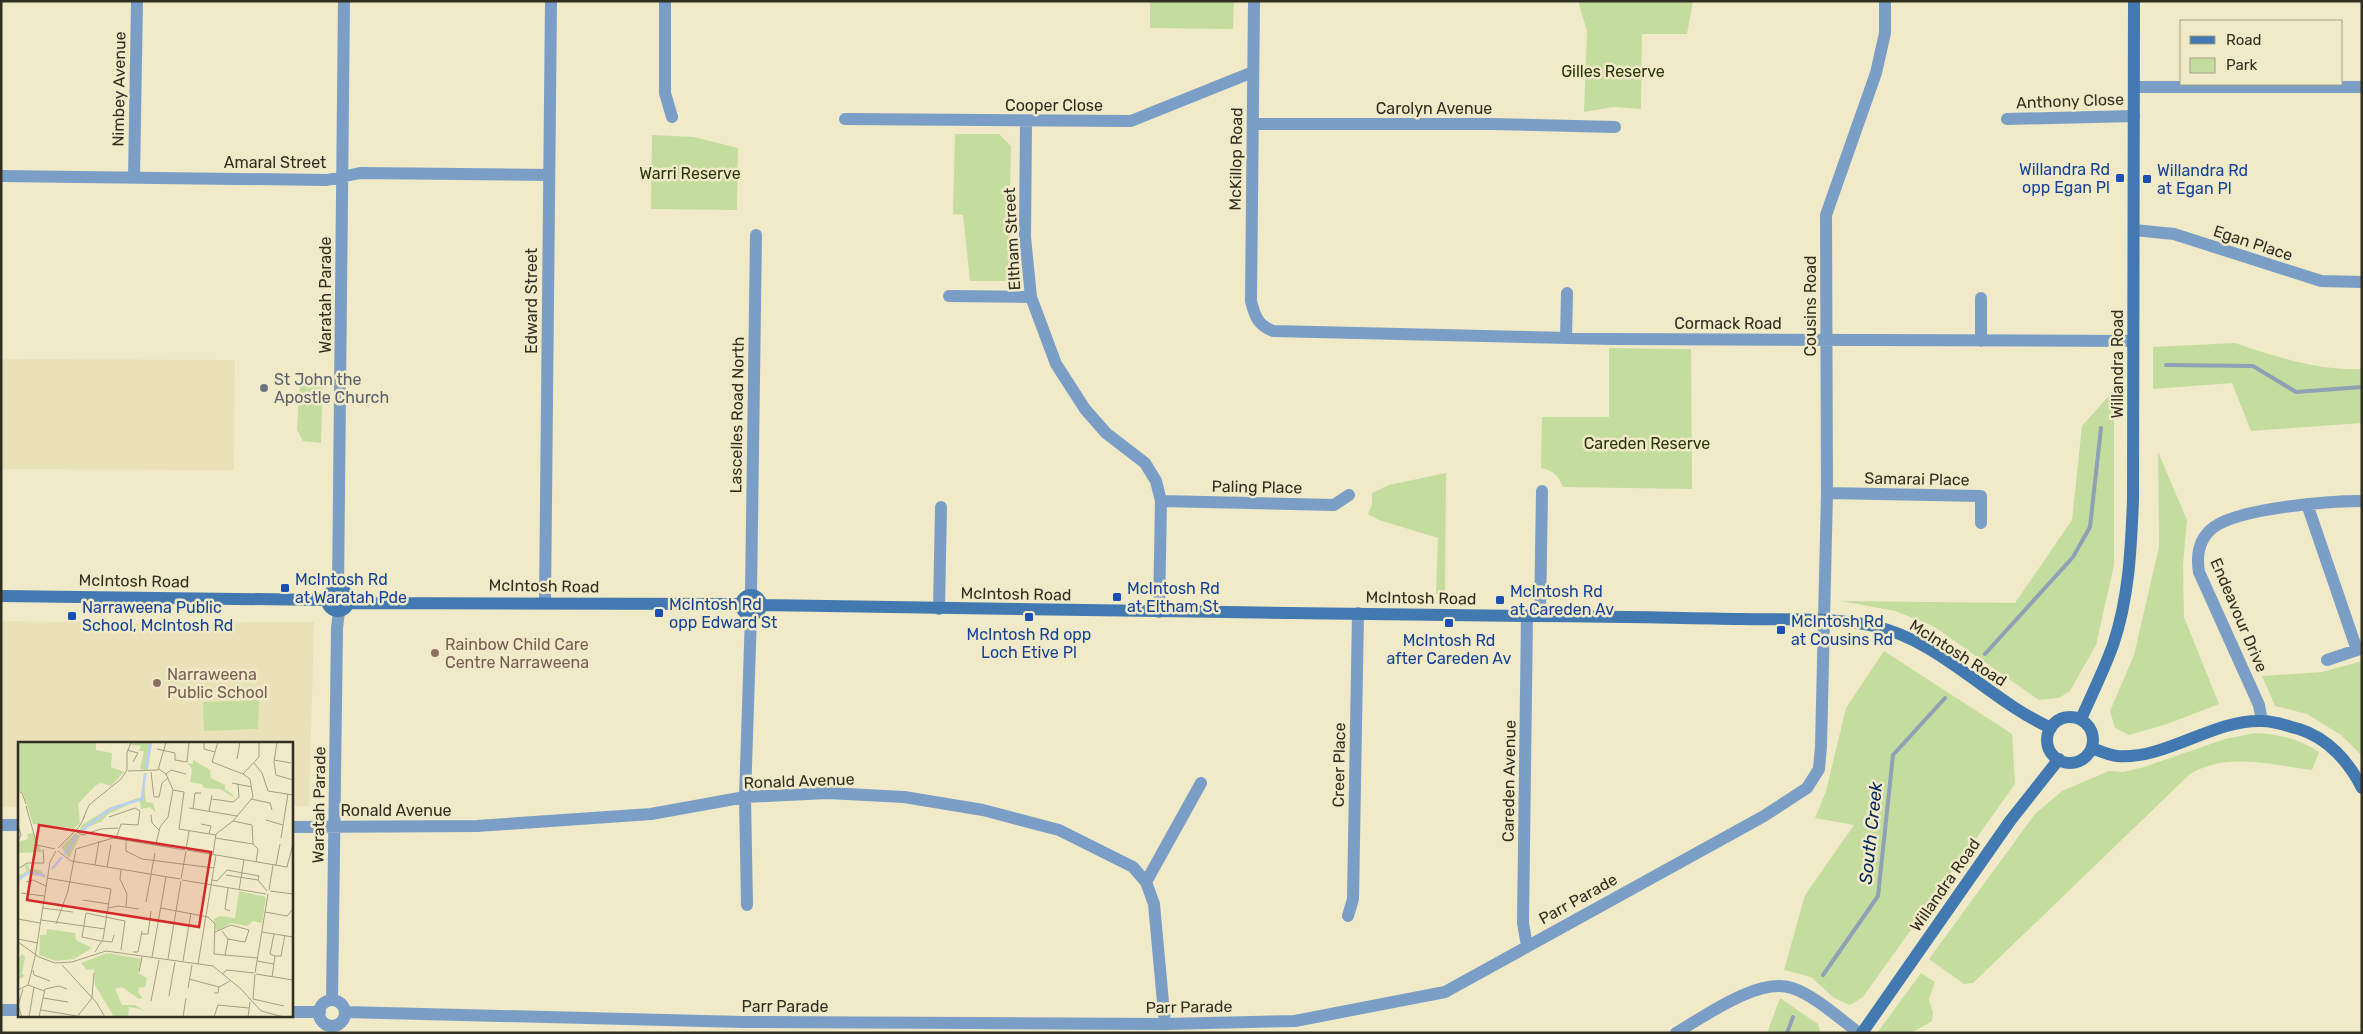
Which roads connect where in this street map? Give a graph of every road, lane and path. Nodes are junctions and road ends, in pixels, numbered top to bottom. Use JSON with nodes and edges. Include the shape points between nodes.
{"nodes":[{"id":1,"x":137,"y":1,"type":"edge"},
{"id":2,"x":344,"y":1,"type":"edge"},
{"id":3,"x":551,"y":1,"type":"edge"},
{"id":4,"x":665,"y":1,"type":"edge"},
{"id":5,"x":1254,"y":1,"type":"edge"},
{"id":6,"x":1885,"y":1,"type":"edge"},
{"id":7,"x":2134,"y":1,"type":"edge"},
{"id":8,"x":1253,"y":72,"type":"junction"},
{"id":9,"x":2300,"y":85,"type":"edge"},
{"id":10,"x":2362,"y":86,"type":"edge"},
{"id":11,"x":2134,"y":87,"type":"junction"},
{"id":12,"x":2134,"y":116,"type":"junction"},
{"id":13,"x":672,"y":117,"type":"dead end"},
{"id":14,"x":845,"y":119,"type":"dead end"},
{"id":15,"x":2007,"y":119,"type":"dead end"},
{"id":16,"x":1026,"y":121,"type":"junction"},
{"id":17,"x":1253,"y":124,"type":"junction"},
{"id":18,"x":1615,"y":127,"type":"dead end"},
{"id":19,"x":1,"y":176,"type":"edge"},
{"id":20,"x":548,"y":176,"type":"junction"},
{"id":21,"x":342,"y":177,"type":"junction"},
{"id":22,"x":134,"y":178,"type":"junction"},
{"id":23,"x":2134,"y":230,"type":"junction"},
{"id":24,"x":756,"y":235,"type":"dead end"},
{"id":25,"x":2362,"y":282,"type":"edge"},
{"id":26,"x":1566,"y":293,"type":"dead end"},
{"id":27,"x":949,"y":296,"type":"dead end"},
{"id":28,"x":1030,"y":297,"type":"junction"},
{"id":29,"x":1980,"y":298,"type":"dead end"},
{"id":30,"x":1255,"y":317,"type":"joint"},
{"id":31,"x":1566,"y":338,"type":"junction"},
{"id":32,"x":1827,"y":340,"type":"junction"},
{"id":33,"x":1981,"y":341,"type":"junction"},
{"id":34,"x":2133,"y":341,"type":"junction"},
{"id":35,"x":1542,"y":491,"type":"dead end"},
{"id":36,"x":1827,"y":493,"type":"junction"},
{"id":37,"x":1349,"y":495,"type":"dead end"},
{"id":38,"x":1160,"y":501,"type":"junction"},
{"id":39,"x":2362,"y":501,"type":"edge"},
{"id":40,"x":2307,"y":504,"type":"junction"},
{"id":41,"x":941,"y":507,"type":"dead end"},
{"id":42,"x":1981,"y":523,"type":"dead end"},
{"id":43,"x":338,"y":590,"type":"junction"},
{"id":44,"x":751,"y":594,"type":"junction"},
{"id":45,"x":1,"y":596,"type":"edge"},
{"id":46,"x":327,"y":600,"type":"junction"},
{"id":47,"x":545,"y":602,"type":"junction"},
{"id":48,"x":740,"y":604,"type":"junction"},
{"id":49,"x":762,"y":605,"type":"junction"},
{"id":50,"x":344,"y":607,"type":"junction"},
{"id":51,"x":939,"y":609,"type":"junction"},
{"id":52,"x":1159,"y":612,"type":"junction"},
{"id":53,"x":1358,"y":613,"type":"junction"},
{"id":54,"x":751,"y":615,"type":"junction"},
{"id":55,"x":1534,"y":616,"type":"junction"},
{"id":56,"x":1825,"y":621,"type":"junction"},
{"id":57,"x":2359,"y":649,"type":"edge"},
{"id":58,"x":2326,"y":660,"type":"dead end"},
{"id":59,"x":2081,"y":719,"type":"junction"},
{"id":60,"x":2262,"y":721,"type":"junction"},
{"id":61,"x":2051,"y":728,"type":"junction"},
{"id":62,"x":2092,"y":748,"type":"junction"},
{"id":63,"x":2059,"y":759,"type":"junction"},
{"id":64,"x":1201,"y":783,"type":"dead end"},
{"id":65,"x":2362,"y":788,"type":"edge"},
{"id":66,"x":745,"y":797,"type":"junction"},
{"id":67,"x":1,"y":824,"type":"edge"},
{"id":68,"x":18,"y":825,"type":"edge"},
{"id":69,"x":292,"y":827,"type":"edge"},
{"id":70,"x":335,"y":827,"type":"junction"},
{"id":71,"x":1146,"y":882,"type":"junction"},
{"id":72,"x":746,"y":904,"type":"dead end"},
{"id":73,"x":1348,"y":916,"type":"dead end"},
{"id":74,"x":1527,"y":946,"type":"junction"},
{"id":75,"x":332,"y":1000,"type":"junction"},
{"id":76,"x":1,"y":1010,"type":"edge"},
{"id":77,"x":18,"y":1010,"type":"edge"},
{"id":78,"x":292,"y":1012,"type":"edge"},
{"id":79,"x":320,"y":1012,"type":"junction"},
{"id":80,"x":345,"y":1012,"type":"junction"},
{"id":81,"x":1165,"y":1024,"type":"junction"},
{"id":82,"x":743,"y":1027,"type":"edge"},
{"id":83,"x":1295,"y":1027,"type":"edge"},
{"id":84,"x":333,"y":1029,"type":"edge"},
{"id":85,"x":1676,"y":1033,"type":"edge"},
{"id":86,"x":1861,"y":1033,"type":"edge"}],
"edges":[{"from":1,"to":22,"type":"street","name":"Nimbey Avenue"},
{"from":2,"to":21,"type":"street","name":"Waratah Parade"},
{"from":3,"to":20,"type":"street","name":"Edward Street"},
{"from":4,"to":13,"type":"street","via":[[665,93]]},
{"from":5,"to":8,"type":"street","name":"McKillop Road"},
{"from":6,"to":32,"type":"street","name":"Cousins Road","via":[[1885,33],[1876,73],[1826,215]]},
{"from":7,"to":11,"type":"street","name":"Willandra Road"},
{"from":8,"to":16,"type":"street","name":"Cooper Close","via":[[1131,121]]},
{"from":8,"to":17,"type":"street","name":"McKillop Road"},
{"from":9,"to":10,"type":"street"},
{"from":9,"to":11,"type":"street"},
{"from":11,"to":12,"type":"street","name":"Willandra Road"},
{"from":12,"to":15,"type":"street","name":"Anthony Close"},
{"from":12,"to":23,"type":"street","name":"Willandra Road"},
{"from":14,"to":16,"type":"street","name":"Cooper Close"},
{"from":16,"to":28,"type":"street","name":"Eltham Street","via":[[1025,237]]},
{"from":17,"to":18,"type":"street","name":"Carolyn Avenue"},
{"from":17,"to":30,"type":"street","name":"McKillop Road","via":[[1251,301]]},
{"from":19,"to":22,"type":"street","name":"Amaral Street"},
{"from":20,"to":21,"type":"street","name":"Amaral Street","via":[[360,173]]},
{"from":20,"to":47,"type":"street","name":"Edward Street"},
{"from":21,"to":22,"type":"street","name":"Amaral Street","via":[[327,180]]},
{"from":21,"to":43,"type":"street","name":"Waratah Parade"},
{"from":23,"to":25,"type":"street","name":"Egan Place","via":[[2174,234],[2321,281]]},
{"from":23,"to":34,"type":"street","name":"Willandra Road"},
{"from":24,"to":44,"type":"street","name":"Lascelles Road North"},
{"from":26,"to":31,"type":"street"},
{"from":27,"to":28,"type":"street"},
{"from":28,"to":38,"type":"street","name":"Eltham Street","via":[[1049,350],[1070,386],[1095,422],[1145,464],[1156,481]]},
{"from":29,"to":33,"type":"street"},
{"from":30,"to":31,"type":"street","name":"Cormack Road","via":[[1263,327],[1273,331]]},
{"from":31,"to":32,"type":"street","name":"Cormack Road"},
{"from":32,"to":33,"type":"street","name":"Cormack Road"},
{"from":32,"to":36,"type":"street","name":"Cousins Road"},
{"from":33,"to":34,"type":"street","name":"Cormack Road"},
{"from":34,"to":59,"type":"street","name":"Willandra Road","via":[[2131,563],[2113,643]]},
{"from":35,"to":55,"type":"street","name":"Careden Avenue"},
{"from":36,"to":42,"type":"street","name":"Samarai Place","via":[[1981,496]]},
{"from":36,"to":56,"type":"street","name":"Cousins Road"},
{"from":37,"to":38,"type":"street","name":"Paling Place","via":[[1334,506]]},
{"from":38,"to":52,"type":"street","name":"Eltham Street"},
{"from":39,"to":40,"type":"street","name":"Endeavour Drive"},
{"from":40,"to":57,"type":"street"},
{"from":40,"to":60,"type":"street","name":"Endeavour Drive","via":[[2226,520],[2207,534],[2198,549],[2199,572],[2259,705]]},
{"from":41,"to":51,"type":"street"},
{"from":43,"to":46,"type":"street","via":[[332,591]]},
{"from":43,"to":50,"type":"street","via":[[346,594]]},
{"from":44,"to":48,"type":"street","via":[[745,596]]},
{"from":44,"to":49,"type":"street","via":[[757,596]]},
{"from":45,"to":46,"type":"street","name":"McIntosh Road"},
{"from":46,"to":50,"type":"street","via":[[330,608]]},
{"from":47,"to":48,"type":"street","name":"McIntosh Road"},
{"from":47,"to":50,"type":"street","name":"McIntosh Road"},
{"from":48,"to":54,"type":"street","via":[[742,611]]},
{"from":49,"to":51,"type":"street","name":"McIntosh Road"},
{"from":49,"to":54,"type":"street","via":[[757,614]]},
{"from":50,"to":70,"type":"street","name":"Waratah Parade","via":[[337,628]]},
{"from":51,"to":52,"type":"street","name":"McIntosh Road"},
{"from":52,"to":53,"type":"street","name":"McIntosh Road"},
{"from":53,"to":55,"type":"street","name":"McIntosh Road"},
{"from":53,"to":73,"type":"street","name":"Creer Place","via":[[1353,899]]},
{"from":54,"to":66,"type":"street"},
{"from":55,"to":56,"type":"street","name":"McIntosh Road"},
{"from":55,"to":74,"type":"street","name":"Careden Avenue","via":[[1523,923]]},
{"from":56,"to":61,"type":"street","name":"McIntosh Road","via":[[1872,626],[1907,638],[2021,713]]},
{"from":56,"to":74,"type":"street","name":"Parr Parade","via":[[1819,769],[1806,788],[1764,816]]},
{"from":57,"to":58,"type":"street"},
{"from":59,"to":61,"type":"street","via":[[2064,718]]},
{"from":59,"to":62,"type":"street","via":[[2092,732]]},
{"from":60,"to":62,"type":"street","via":[[2228,726],[2135,755],[2113,755]]},
{"from":60,"to":65,"type":"street","via":[[2306,732],[2326,742],[2355,774]]},
{"from":61,"to":63,"type":"street","via":[[2050,750]]},
{"from":62,"to":63,"type":"street","via":[[2078,761]]},
{"from":63,"to":86,"type":"street","name":"Willandra Road","via":[[2010,822]]},
{"from":64,"to":71,"type":"street"},
{"from":66,"to":70,"type":"street","name":"Ronald Avenue","via":[[651,814],[572,820],[477,826]]},
{"from":66,"to":71,"type":"street","name":"Ronald Avenue","via":[[827,793],[904,797],[983,810],[1059,830],[1133,867]]},
{"from":66,"to":72,"type":"street"},
{"from":67,"to":68,"type":"street"},
{"from":69,"to":70,"type":"street","name":"Ronald Avenue"},
{"from":70,"to":75,"type":"street","name":"Waratah Parade"},
{"from":71,"to":81,"type":"street","name":"Ronald Avenue","via":[[1154,904]]},
{"from":74,"to":83,"type":"street","name":"Parr Parade","via":[[1445,992]]},
{"from":75,"to":79,"type":"street","via":[[324,1004]]},
{"from":75,"to":80,"type":"street","via":[[343,1005]]},
{"from":76,"to":77,"type":"street"},
{"from":78,"to":79,"type":"street"},
{"from":79,"to":84,"type":"street","via":[[324,1023]]},
{"from":80,"to":82,"type":"street","name":"Parr Parade"},
{"from":80,"to":84,"type":"street","via":[[342,1021]]},
{"from":81,"to":82,"type":"street","name":"Parr Parade"},
{"from":81,"to":83,"type":"street","name":"Parr Parade"},
{"from":85,"to":86,"type":"street","via":[[1765,986],[1781,985],[1802,992]]}]}
